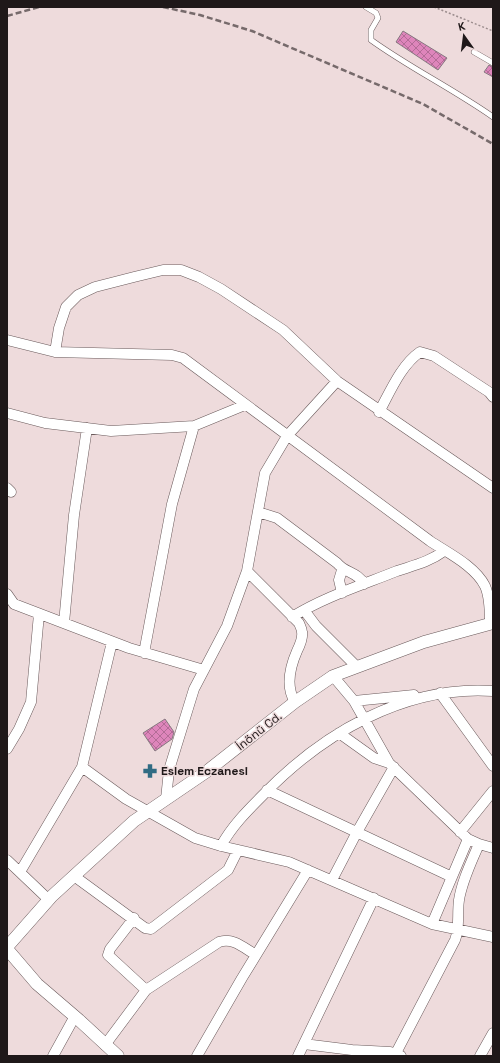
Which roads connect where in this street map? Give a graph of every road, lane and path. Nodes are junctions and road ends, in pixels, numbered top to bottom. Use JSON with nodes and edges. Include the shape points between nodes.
{"nodes":[{"id":1,"x":366,"y":7,"type":"edge"},
{"id":2,"x":434,"y":7,"type":"edge"},
{"id":3,"x":493,"y":31,"type":"edge"},
{"id":4,"x":474,"y":52,"type":"dead end"},
{"id":5,"x":493,"y":64,"type":"edge"},
{"id":6,"x":493,"y":117,"type":"edge"},
{"id":7,"x":7,"y":340,"type":"edge"},
{"id":8,"x":55,"y":352,"type":"junction"},
{"id":9,"x":337,"y":382,"type":"junction"},
{"id":10,"x":493,"y":397,"type":"edge"},
{"id":11,"x":245,"y":405,"type":"junction"},
{"id":12,"x":379,"y":412,"type":"junction"},
{"id":13,"x":7,"y":414,"type":"edge"},
{"id":14,"x":194,"y":426,"type":"junction"},
{"id":15,"x":87,"y":428,"type":"junction"},
{"id":16,"x":287,"y":436,"type":"junction"},
{"id":17,"x":493,"y":488,"type":"edge"},
{"id":18,"x":258,"y":512,"type":"junction"},
{"id":19,"x":444,"y":551,"type":"junction"},
{"id":20,"x":342,"y":570,"type":"junction"},
{"id":21,"x":247,"y":571,"type":"junction"},
{"id":22,"x":364,"y":584,"type":"junction"},
{"id":23,"x":342,"y":593,"type":"junction"},
{"id":24,"x":7,"y":594,"type":"edge"},
{"id":25,"x":11,"y":604,"type":"edge"},
{"id":26,"x":304,"y":610,"type":"junction"},
{"id":27,"x":40,"y":614,"type":"junction"},
{"id":28,"x":292,"y":617,"type":"junction"},
{"id":29,"x":64,"y":623,"type":"junction"},
{"id":30,"x":491,"y":623,"type":"edge"},
{"id":31,"x":112,"y":642,"type":"junction"},
{"id":32,"x":144,"y":653,"type":"junction"},
{"id":33,"x":356,"y":666,"type":"junction"},
{"id":34,"x":204,"y":670,"type":"junction"},
{"id":35,"x":333,"y":676,"type":"junction"},
{"id":36,"x":493,"y":691,"type":"edge"},
{"id":37,"x":440,"y":693,"type":"junction"},
{"id":38,"x":425,"y":696,"type":"junction"},
{"id":39,"x":375,"y":699,"type":"junction"},
{"id":40,"x":354,"y":701,"type":"junction"},
{"id":41,"x":295,"y":702,"type":"junction"},
{"id":42,"x":379,"y":713,"type":"junction"},
{"id":43,"x":364,"y":719,"type":"junction"},
{"id":44,"x":339,"y":733,"type":"junction"},
{"id":45,"x":7,"y":748,"type":"edge"},
{"id":46,"x":392,"y":765,"type":"junction"},
{"id":47,"x":493,"y":766,"type":"edge"},
{"id":48,"x":82,"y":767,"type":"junction"},
{"id":49,"x":267,"y":790,"type":"junction"},
{"id":50,"x":493,"y":791,"type":"edge"},
{"id":51,"x":166,"y":799,"type":"junction"},
{"id":52,"x":148,"y":812,"type":"junction"},
{"id":53,"x":357,"y":832,"type":"junction"},
{"id":54,"x":460,"y":832,"type":"junction"},
{"id":55,"x":468,"y":839,"type":"junction"},
{"id":56,"x":479,"y":844,"type":"junction"},
{"id":57,"x":221,"y":846,"type":"junction"},
{"id":58,"x":493,"y":848,"type":"edge"},
{"id":59,"x":238,"y":850,"type":"junction"},
{"id":60,"x":7,"y":860,"type":"edge"},
{"id":61,"x":308,"y":870,"type":"junction"},
{"id":62,"x":20,"y":872,"type":"junction"},
{"id":63,"x":74,"y":876,"type":"junction"},
{"id":64,"x":452,"y":877,"type":"junction"},
{"id":65,"x":332,"y":880,"type":"junction"},
{"id":66,"x":374,"y":898,"type":"junction"},
{"id":67,"x":49,"y":900,"type":"junction"},
{"id":68,"x":134,"y":918,"type":"junction"},
{"id":69,"x":432,"y":924,"type":"junction"},
{"id":70,"x":458,"y":930,"type":"junction"},
{"id":71,"x":493,"y":937,"type":"edge"},
{"id":72,"x":7,"y":948,"type":"edge"},
{"id":73,"x":256,"y":955,"type":"junction"},
{"id":74,"x":146,"y":990,"type":"junction"},
{"id":75,"x":75,"y":1016,"type":"junction"},
{"id":76,"x":493,"y":1034,"type":"edge"},
{"id":77,"x":304,"y":1044,"type":"junction"},
{"id":78,"x":106,"y":1045,"type":"junction"},
{"id":79,"x":353,"y":1053,"type":"edge"},
{"id":80,"x":398,"y":1055,"type":"edge"},
{"id":81,"x":53,"y":1056,"type":"edge"},
{"id":82,"x":118,"y":1056,"type":"edge"},
{"id":83,"x":197,"y":1056,"type":"edge"},
{"id":84,"x":298,"y":1056,"type":"edge"},
{"id":85,"x":480,"y":1056,"type":"edge"}],
"edges":[{"from":1,"to":6,"type":"lane","via":[[376,13],[378,18],[371,30],[371,40]]},
{"from":2,"to":3,"type":"path"},
{"from":4,"to":5,"type":"lane"},
{"from":7,"to":8,"type":"street"},
{"from":8,"to":9,"type":"street","via":[[66,307],[78,296],[94,286],[164,270],[181,270],[221,289],[283,330]]},
{"from":8,"to":11,"type":"street","via":[[172,355],[183,358]]},
{"from":9,"to":12,"type":"street"},
{"from":9,"to":16,"type":"street"},
{"from":10,"to":12,"type":"street","via":[[434,356],[420,352],[404,370]]},
{"from":11,"to":14,"type":"street"},
{"from":11,"to":16,"type":"street"},
{"from":12,"to":17,"type":"street"},
{"from":13,"to":15,"type":"street","via":[[45,423]]},
{"from":14,"to":15,"type":"street","via":[[111,431]]},
{"from":14,"to":32,"type":"street","via":[[172,504]]},
{"from":15,"to":29,"type":"street","via":[[74,515]]},
{"from":16,"to":18,"type":"street","via":[[265,474]]},
{"from":16,"to":19,"type":"street"},
{"from":18,"to":20,"type":"street","via":[[277,518],[337,563]]},
{"from":18,"to":21,"type":"street"},
{"from":19,"to":22,"type":"street","via":[[432,560]]},
{"from":19,"to":30,"type":"street","via":[[472,570],[485,587]]},
{"from":20,"to":22,"type":"street","via":[[362,579]]},
{"from":20,"to":23,"type":"street","via":[[339,580]]},
{"from":21,"to":28,"type":"street"},
{"from":21,"to":34,"type":"street","via":[[227,626]]},
{"from":22,"to":23,"type":"street"},
{"from":23,"to":26,"type":"street"},
{"from":24,"to":25,"type":"street"},
{"from":25,"to":27,"type":"street"},
{"from":26,"to":28,"type":"street"},
{"from":26,"to":33,"type":"street","via":[[316,626]]},
{"from":27,"to":29,"type":"street"},
{"from":27,"to":45,"type":"street","via":[[31,702]]},
{"from":28,"to":41,"type":"street","via":[[299,623],[303,632],[292,662],[289,682],[290,694]]},
{"from":29,"to":31,"type":"street"},
{"from":30,"to":33,"type":"street","name":"İnönü Cd.","via":[[424,642]]},
{"from":31,"to":32,"type":"street"},
{"from":31,"to":48,"type":"street"},
{"from":32,"to":34,"type":"street"},
{"from":33,"to":35,"type":"street","name":"İnönü Cd."},
{"from":34,"to":51,"type":"street","via":[[194,689],[169,770]]},
{"from":35,"to":40,"type":"street"},
{"from":35,"to":41,"type":"street","name":"İnönü Cd."},
{"from":36,"to":37,"type":"street"},
{"from":37,"to":38,"type":"street"},
{"from":37,"to":47,"type":"street"},
{"from":38,"to":39,"type":"street"},
{"from":38,"to":42,"type":"street"},
{"from":39,"to":40,"type":"street"},
{"from":39,"to":42,"type":"lane"},
{"from":40,"to":43,"type":"street"},
{"from":41,"to":51,"type":"street","name":"İnönü Cd.","via":[[206,772]]},
{"from":42,"to":43,"type":"street"},
{"from":43,"to":44,"type":"street"},
{"from":43,"to":46,"type":"street"},
{"from":44,"to":46,"type":"street","via":[[374,758]]},
{"from":44,"to":49,"type":"street","via":[[305,756]]},
{"from":46,"to":53,"type":"street"},
{"from":46,"to":54,"type":"street"},
{"from":48,"to":52,"type":"street"},
{"from":48,"to":62,"type":"street"},
{"from":49,"to":53,"type":"street"},
{"from":49,"to":57,"type":"street","via":[[239,819]]},
{"from":50,"to":54,"type":"street"},
{"from":51,"to":52,"type":"street","name":"İnönü Cd."},
{"from":52,"to":57,"type":"street","via":[[185,833]]},
{"from":52,"to":63,"type":"street","name":"İnönü Cd.","via":[[134,821]]},
{"from":53,"to":64,"type":"street"},
{"from":53,"to":65,"type":"street"},
{"from":54,"to":55,"type":"street"},
{"from":55,"to":56,"type":"street"},
{"from":55,"to":64,"type":"street"},
{"from":56,"to":58,"type":"street"},
{"from":56,"to":70,"type":"street","via":[[460,893]]},
{"from":57,"to":59,"type":"street"},
{"from":59,"to":61,"type":"street","via":[[289,862]]},
{"from":59,"to":68,"type":"street","via":[[228,870],[155,926],[145,928]]},
{"from":60,"to":62,"type":"street"},
{"from":61,"to":65,"type":"street"},
{"from":61,"to":73,"type":"street"},
{"from":62,"to":67,"type":"street"},
{"from":63,"to":67,"type":"street","name":"İnönü Cd."},
{"from":63,"to":68,"type":"street"},
{"from":64,"to":69,"type":"street"},
{"from":65,"to":66,"type":"street"},
{"from":66,"to":69,"type":"street"},
{"from":66,"to":77,"type":"street"},
{"from":67,"to":72,"type":"street","name":"İnönü Cd."},
{"from":68,"to":74,"type":"street","via":[[110,948],[108,955]]},
{"from":69,"to":70,"type":"street"},
{"from":70,"to":71,"type":"street"},
{"from":70,"to":80,"type":"street"},
{"from":72,"to":75,"type":"street","via":[[37,984]]},
{"from":73,"to":74,"type":"street","via":[[226,939]]},
{"from":73,"to":83,"type":"street"},
{"from":74,"to":78,"type":"street"},
{"from":75,"to":78,"type":"street"},
{"from":75,"to":81,"type":"street"},
{"from":76,"to":85,"type":"street"},
{"from":77,"to":79,"type":"street"},
{"from":77,"to":84,"type":"street"},
{"from":78,"to":82,"type":"street"},
{"from":79,"to":80,"type":"street"}]}
